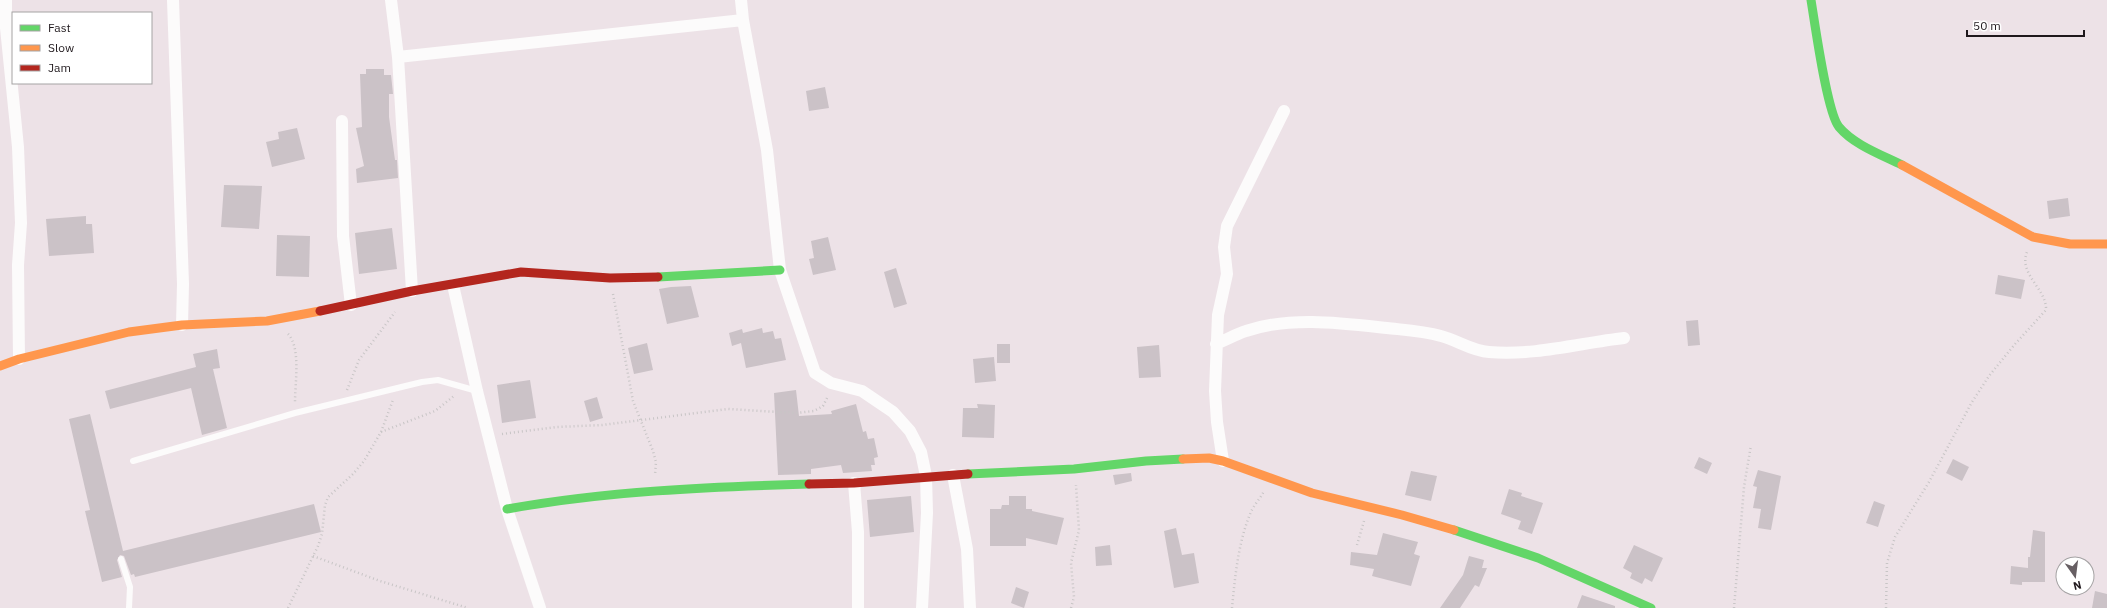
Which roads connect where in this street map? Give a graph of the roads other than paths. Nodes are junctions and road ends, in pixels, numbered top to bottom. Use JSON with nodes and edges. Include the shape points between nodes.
{"nodes":[{"id":1,"x":6,"y":0,"type":"edge"},
{"id":2,"x":173,"y":0,"type":"edge"},
{"id":3,"x":392,"y":0,"type":"edge"},
{"id":4,"x":741,"y":0,"type":"edge"},
{"id":5,"x":1812,"y":0,"type":"edge"},
{"id":6,"x":743,"y":20,"type":"junction"},
{"id":7,"x":398,"y":57,"type":"junction"},
{"id":8,"x":1284,"y":111,"type":"dead end"},
{"id":9,"x":342,"y":121,"type":"dead end"},
{"id":10,"x":2107,"y":244,"type":"edge"},
{"id":11,"x":780,"y":270,"type":"junction"},
{"id":12,"x":453,"y":285,"type":"junction"},
{"id":13,"x":412,"y":291,"type":"junction"},
{"id":14,"x":351,"y":305,"type":"junction"},
{"id":15,"x":182,"y":325,"type":"junction"},
{"id":16,"x":1624,"y":338,"type":"dead end"},
{"id":17,"x":1216,"y":344,"type":"junction"},
{"id":18,"x":19,"y":359,"type":"junction"},
{"id":19,"x":0,"y":366,"type":"edge"},
{"id":20,"x":477,"y":391,"type":"junction"},
{"id":21,"x":133,"y":461,"type":"dead end"},
{"id":22,"x":1223,"y":461,"type":"junction"},
{"id":23,"x":953,"y":475,"type":"junction"},
{"id":24,"x":926,"y":476,"type":"junction"},
{"id":25,"x":854,"y":484,"type":"junction"},
{"id":26,"x":507,"y":509,"type":"junction"},
{"id":27,"x":121,"y":560,"type":"dead end"},
{"id":28,"x":129,"y":608,"type":"edge"},
{"id":29,"x":540,"y":608,"type":"edge"},
{"id":30,"x":858,"y":608,"type":"edge"},
{"id":31,"x":922,"y":608,"type":"edge"},
{"id":32,"x":970,"y":608,"type":"edge"},
{"id":33,"x":1651,"y":608,"type":"edge"}],
"edges":[{"from":1,"to":18,"type":"street","via":[[6,28],[19,154]]},
{"from":2,"to":15,"type":"street","via":[[183,284]]},
{"from":3,"to":7,"type":"street"},
{"from":4,"to":6,"type":"street"},
{"from":5,"to":10,"type":"street","via":[[1831,109],[1839,127],[1857,141],[2033,237],[2055,243]]},
{"from":6,"to":7,"type":"street"},
{"from":6,"to":11,"type":"street","via":[[767,150]]},
{"from":7,"to":13,"type":"street"},
{"from":8,"to":17,"type":"street","via":[[1227,226],[1224,247],[1227,274],[1218,315]]},
{"from":9,"to":14,"type":"street","via":[[343,236]]},
{"from":11,"to":12,"type":"street","via":[[700,276],[610,278],[521,272]]},
{"from":11,"to":24,"type":"street","via":[[814,373],[831,383],[862,391],[892,412],[910,431],[920,452]]},
{"from":12,"to":13,"type":"street"},
{"from":12,"to":20,"type":"street"},
{"from":13,"to":14,"type":"street"},
{"from":14,"to":15,"type":"street","via":[[267,321]]},
{"from":15,"to":18,"type":"street","via":[[129,332]]},
{"from":16,"to":17,"type":"street","via":[[1503,353],[1487,352],[1442,336],[1414,331],[1299,322],[1245,331]]},
{"from":17,"to":22,"type":"street","via":[[1217,422]]},
{"from":18,"to":19,"type":"street"},
{"from":20,"to":21,"type":"lane","via":[[438,380],[410,385],[295,413]]},
{"from":20,"to":26,"type":"street"},
{"from":22,"to":23,"type":"street","via":[[1182,458],[1074,469]]},
{"from":22,"to":33,"type":"street","via":[[1312,493],[1365,505],[1497,543],[1538,558]]},
{"from":23,"to":24,"type":"street"},
{"from":23,"to":32,"type":"street","via":[[967,550]]},
{"from":24,"to":25,"type":"street"},
{"from":24,"to":31,"type":"street","via":[[927,520]]},
{"from":25,"to":26,"type":"street","via":[[649,490],[556,500]]},
{"from":25,"to":30,"type":"street","via":[[858,532]]},
{"from":26,"to":29,"type":"street"},
{"from":27,"to":28,"type":"lane","via":[[130,587]]}]}
